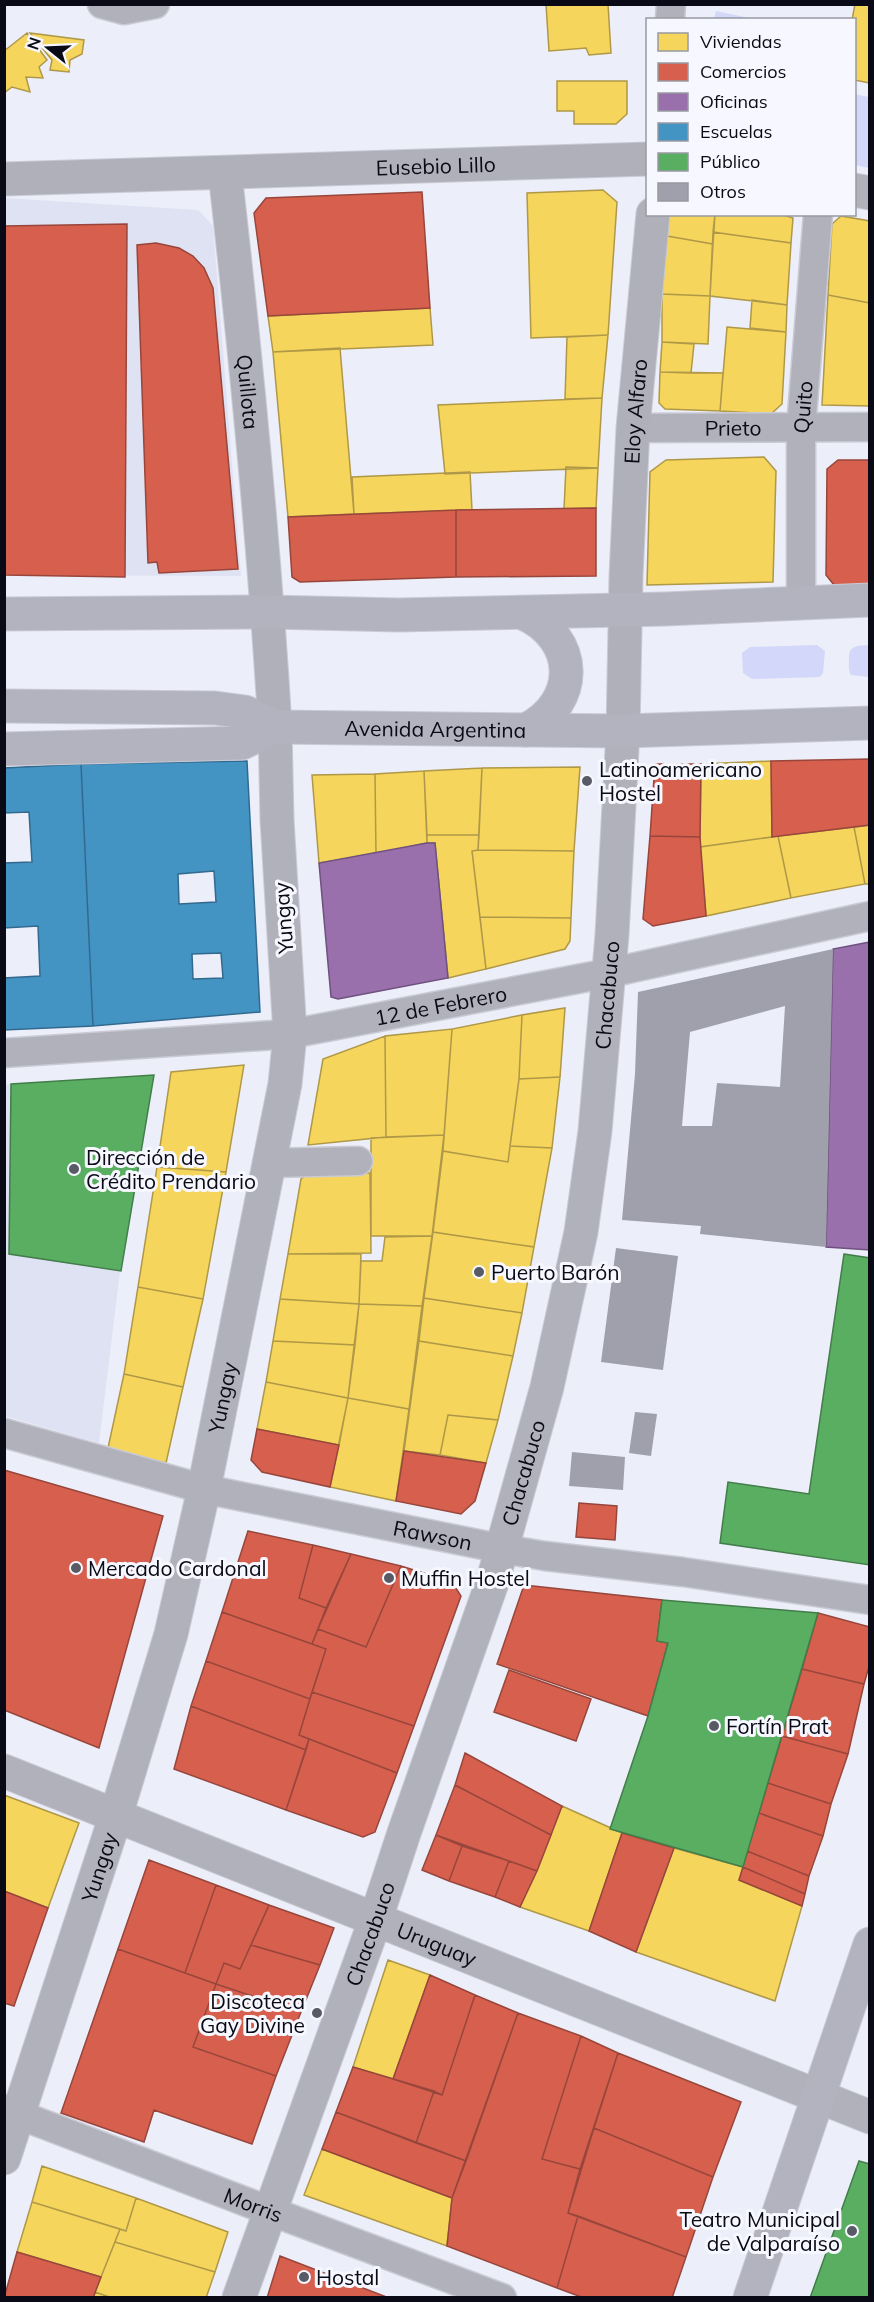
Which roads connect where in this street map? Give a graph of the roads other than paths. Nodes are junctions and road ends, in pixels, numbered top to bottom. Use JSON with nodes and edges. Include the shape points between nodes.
{"nodes":[{"id":1,"x":102,"y":4,"type":"edge"},
{"id":2,"x":155,"y":4,"type":"edge"},
{"id":3,"x":646,"y":159,"type":"edge"},
{"id":4,"x":225,"y":173,"type":"junction"},
{"id":5,"x":4,"y":179,"type":"edge"},
{"id":6,"x":653,"y":216,"type":"edge"},
{"id":7,"x":818,"y":216,"type":"edge"},
{"id":8,"x":870,"y":427,"type":"edge"},
{"id":9,"x":633,"y":428,"type":"junction"},
{"id":10,"x":801,"y":428,"type":"junction"},
{"id":11,"x":870,"y":600,"type":"edge"},
{"id":12,"x":801,"y":601,"type":"junction"},
{"id":13,"x":626,"y":610,"type":"junction"},
{"id":14,"x":268,"y":612,"type":"junction"},
{"id":15,"x":523,"y":613,"type":"junction"},
{"id":16,"x":4,"y":614,"type":"edge"},
{"id":17,"x":4,"y":706,"type":"edge"},
{"id":18,"x":870,"y":723,"type":"edge"},
{"id":19,"x":275,"y":727,"type":"junction"},
{"id":20,"x":526,"y":730,"type":"junction"},
{"id":21,"x":623,"y":731,"type":"junction"},
{"id":22,"x":4,"y":749,"type":"edge"},
{"id":23,"x":870,"y":916,"type":"edge"},
{"id":24,"x":609,"y":974,"type":"junction"},
{"id":25,"x":290,"y":1034,"type":"junction"},
{"id":26,"x":4,"y":1053,"type":"edge"},
{"id":27,"x":358,"y":1161,"type":"dead end"},
{"id":28,"x":270,"y":1163,"type":"junction"},
{"id":29,"x":4,"y":1432,"type":"edge"},
{"id":30,"x":204,"y":1489,"type":"junction"},
{"id":31,"x":503,"y":1549,"type":"junction"},
{"id":32,"x":870,"y":1600,"type":"edge"},
{"id":33,"x":4,"y":1772,"type":"edge"},
{"id":34,"x":116,"y":1815,"type":"junction"},
{"id":35,"x":376,"y":1918,"type":"junction"},
{"id":36,"x":870,"y":1944,"type":"edge"},
{"id":37,"x":819,"y":2097,"type":"junction"},
{"id":38,"x":12,"y":2112,"type":"edge"},
{"id":39,"x":870,"y":2117,"type":"edge"},
{"id":40,"x":4,"y":2158,"type":"edge"},
{"id":41,"x":270,"y":2211,"type":"junction"},
{"id":42,"x":239,"y":2298,"type":"edge"},
{"id":43,"x":502,"y":2298,"type":"edge"},
{"id":44,"x":750,"y":2298,"type":"edge"}],
"edges":[{"from":1,"to":2,"type":"street","via":[[124,10]]},
{"from":3,"to":4,"type":"main road","name":"Eusebio Lillo"},
{"from":4,"to":5,"type":"main road","name":"Eusebio Lillo"},
{"from":4,"to":14,"type":"main road","name":"Quillota"},
{"from":6,"to":9,"type":"main road","name":"Eloy Alfaro"},
{"from":7,"to":10,"type":"street","name":"Quito"},
{"from":8,"to":10,"type":"street","name":"Prieto"},
{"from":9,"to":10,"type":"street","name":"Prieto"},
{"from":9,"to":13,"type":"main road","name":"Eloy Alfaro"},
{"from":10,"to":12,"type":"street","name":"Quito"},
{"from":11,"to":12,"type":"main road"},
{"from":12,"to":13,"type":"main road"},
{"from":13,"to":15,"type":"main road"},
{"from":13,"to":21,"type":"main road","name":"Chacabuco"},
{"from":14,"to":15,"type":"main road"},
{"from":14,"to":16,"type":"main road"},
{"from":14,"to":19,"type":"main road","name":"Yungay"},
{"from":15,"to":20,"type":"main road","via":[[548,627],[563,651],[566,665],[566,680],[557,705]]},
{"from":17,"to":19,"type":"main road","via":[[215,708],[245,712]]},
{"from":18,"to":21,"type":"main road","name":"Avenida Argentina"},
{"from":19,"to":20,"type":"main road","name":"Avenida Argentina"},
{"from":19,"to":22,"type":"main road","name":"Avenida Argentina","via":[[242,743]]},
{"from":19,"to":25,"type":"street","name":"Yungay"},
{"from":20,"to":21,"type":"main road","name":"Avenida Argentina"},
{"from":21,"to":24,"type":"street","name":"Chacabuco"},
{"from":23,"to":24,"type":"street","name":"12 de Febrero"},
{"from":24,"to":25,"type":"street","name":"12 de Febrero"},
{"from":24,"to":31,"type":"street","name":"Chacabuco","via":[[595,1131],[581,1232],[547,1387]]},
{"from":25,"to":26,"type":"street","name":"12 de Febrero"},
{"from":25,"to":28,"type":"street","name":"Yungay"},
{"from":27,"to":28,"type":"street"},
{"from":28,"to":30,"type":"street","name":"Yungay"},
{"from":29,"to":30,"type":"street","name":"Rawson"},
{"from":30,"to":31,"type":"street","name":"Rawson"},
{"from":30,"to":34,"type":"street","name":"Yungay","via":[[171,1634]]},
{"from":31,"to":32,"type":"street","name":"Rawson"},
{"from":31,"to":35,"type":"street","name":"Chacabuco"},
{"from":33,"to":34,"type":"street","name":"Uruguay"},
{"from":34,"to":35,"type":"street","name":"Uruguay"},
{"from":34,"to":38,"type":"street","name":"Yungay"},
{"from":35,"to":37,"type":"street","name":"Uruguay"},
{"from":35,"to":41,"type":"street","name":"Chacabuco"},
{"from":36,"to":37,"type":"main road"},
{"from":37,"to":39,"type":"street","name":"Uruguay"},
{"from":37,"to":44,"type":"main road"},
{"from":38,"to":40,"type":"street","name":"Yungay"},
{"from":38,"to":41,"type":"street","name":"Morris"},
{"from":41,"to":42,"type":"street","name":"Chacabuco"},
{"from":41,"to":43,"type":"street","name":"Morris"}]}
